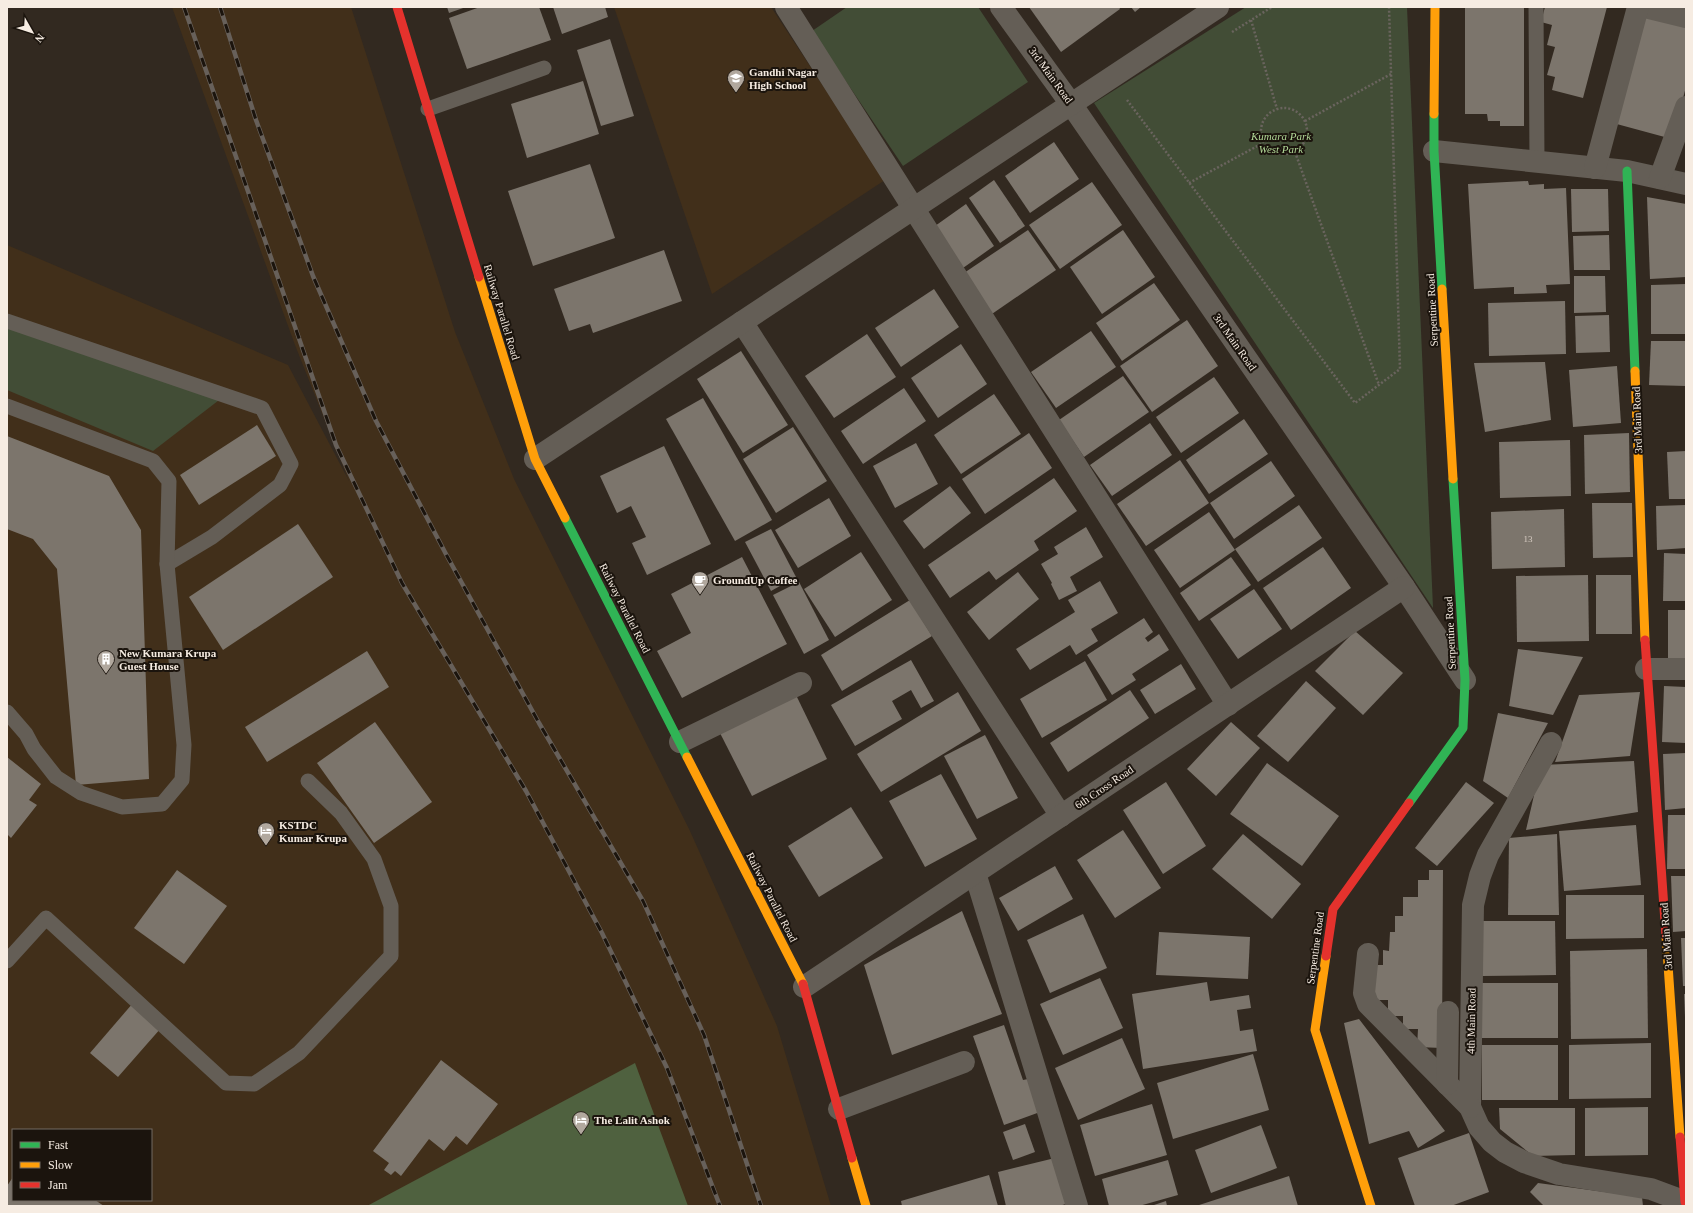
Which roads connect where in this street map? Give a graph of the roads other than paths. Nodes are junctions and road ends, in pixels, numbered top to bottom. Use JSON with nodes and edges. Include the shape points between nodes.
{"nodes":[{"id":1,"x":397,"y":7,"type":"edge"},
{"id":2,"x":786,"y":7,"type":"edge"},
{"id":3,"x":1000,"y":7,"type":"edge"},
{"id":4,"x":1218,"y":7,"type":"edge"},
{"id":5,"x":1435,"y":7,"type":"edge"},
{"id":6,"x":1536,"y":7,"type":"edge"},
{"id":7,"x":1638,"y":7,"type":"edge"},
{"id":8,"x":1645,"y":7,"type":"edge"},
{"id":9,"x":1686,"y":17,"type":"edge"},
{"id":10,"x":544,"y":68,"type":"dead end"},
{"id":11,"x":1072,"y":104,"type":"junction"},
{"id":12,"x":1686,"y":107,"type":"edge"},
{"id":13,"x":428,"y":109,"type":"junction"},
{"id":14,"x":1434,"y":151,"type":"junction"},
{"id":15,"x":1537,"y":162,"type":"junction"},
{"id":16,"x":1595,"y":168,"type":"junction"},
{"id":17,"x":1627,"y":170,"type":"junction"},
{"id":18,"x":1660,"y":178,"type":"junction"},
{"id":19,"x":1686,"y":184,"type":"edge"},
{"id":20,"x":913,"y":209,"type":"junction"},
{"id":21,"x":7,"y":322,"type":"edge"},
{"id":22,"x":742,"y":322,"type":"junction"},
{"id":23,"x":7,"y":406,"type":"edge"},
{"id":24,"x":535,"y":459,"type":"junction"},
{"id":25,"x":167,"y":564,"type":"junction"},
{"id":26,"x":1404,"y":587,"type":"junction"},
{"id":27,"x":1646,"y":669,"type":"junction"},
{"id":28,"x":1686,"y":669,"type":"edge"},
{"id":29,"x":1465,"y":680,"type":"junction"},
{"id":30,"x":801,"y":683,"type":"dead end"},
{"id":31,"x":1228,"y":704,"type":"junction"},
{"id":32,"x":7,"y":712,"type":"edge"},
{"id":33,"x":680,"y":742,"type":"junction"},
{"id":34,"x":1551,"y":743,"type":"dead end"},
{"id":35,"x":308,"y":781,"type":"dead end"},
{"id":36,"x":1061,"y":816,"type":"junction"},
{"id":37,"x":975,"y":873,"type":"junction"},
{"id":38,"x":1368,"y":954,"type":"dead end"},
{"id":39,"x":7,"y":962,"type":"edge"},
{"id":40,"x":804,"y":986,"type":"junction"},
{"id":41,"x":1448,"y":1012,"type":"dead end"},
{"id":42,"x":964,"y":1062,"type":"dead end"},
{"id":43,"x":1447,"y":1084,"type":"junction"},
{"id":44,"x":1470,"y":1107,"type":"junction"},
{"id":45,"x":839,"y":1109,"type":"junction"},
{"id":46,"x":1686,"y":1202,"type":"edge"},
{"id":47,"x":866,"y":1206,"type":"edge"},
{"id":48,"x":1077,"y":1206,"type":"edge"},
{"id":49,"x":1371,"y":1206,"type":"edge"}],
"edges":[{"from":1,"to":13,"type":"street","name":"Railway Parallel Road"},
{"from":2,"to":20,"type":"street"},
{"from":3,"to":11,"type":"street","name":"3rd Main Road"},
{"from":4,"to":11,"type":"street"},
{"from":5,"to":14,"type":"street","name":"Serpentine Road"},
{"from":6,"to":15,"type":"lane"},
{"from":7,"to":16,"type":"street"},
{"from":8,"to":9,"type":"street"},
{"from":10,"to":13,"type":"lane"},
{"from":11,"to":20,"type":"street"},
{"from":11,"to":26,"type":"street","name":"3rd Main Road"},
{"from":12,"to":18,"type":"street"},
{"from":13,"to":24,"type":"street","name":"Railway Parallel Road"},
{"from":14,"to":15,"type":"street"},
{"from":14,"to":29,"type":"street","name":"Serpentine Road"},
{"from":15,"to":16,"type":"street"},
{"from":16,"to":17,"type":"street"},
{"from":17,"to":18,"type":"street"},
{"from":17,"to":27,"type":"street","name":"3rd Main Road"},
{"from":18,"to":19,"type":"street"},
{"from":20,"to":22,"type":"street"},
{"from":20,"to":31,"type":"street"},
{"from":21,"to":25,"type":"lane","via":[[262,408],[291,464],[280,485],[212,537]]},
{"from":22,"to":24,"type":"street"},
{"from":22,"to":36,"type":"street"},
{"from":23,"to":25,"type":"lane","via":[[153,461],[169,481]]},
{"from":24,"to":33,"type":"street","name":"Railway Parallel Road"},
{"from":25,"to":32,"type":"lane","via":[[184,745],[182,780],[162,804],[122,807],[81,793],[56,777]]},
{"from":26,"to":29,"type":"street","name":"3rd Main Road"},
{"from":26,"to":31,"type":"street","name":"6th Cross Road"},
{"from":27,"to":28,"type":"street"},
{"from":27,"to":46,"type":"street","name":"3rd Main Road"},
{"from":29,"to":49,"type":"street","name":"Serpentine Road","via":[[1463,728],[1333,909],[1315,1030]]},
{"from":30,"to":33,"type":"street"},
{"from":31,"to":36,"type":"street","name":"6th Cross Road"},
{"from":33,"to":40,"type":"street","name":"Railway Parallel Road"},
{"from":34,"to":44,"type":"street","name":"4th Main Road","via":[[1488,855],[1473,905]]},
{"from":35,"to":39,"type":"lane","via":[[341,813],[374,858],[391,906],[391,956],[299,1053],[254,1084],[226,1083],[46,918]]},
{"from":36,"to":37,"type":"street","name":"6th Cross Road"},
{"from":37,"to":40,"type":"street","name":"6th Cross Road"},
{"from":37,"to":48,"type":"street"},
{"from":38,"to":43,"type":"street","via":[[1364,993],[1368,1004]]},
{"from":40,"to":45,"type":"street","name":"Railway Parallel Road"},
{"from":41,"to":43,"type":"street"},
{"from":42,"to":45,"type":"street"},
{"from":43,"to":44,"type":"street"},
{"from":44,"to":46,"type":"street","name":"4th Main Road","via":[[1479,1128],[1492,1142],[1524,1162],[1559,1174],[1651,1189]]},
{"from":45,"to":47,"type":"street","name":"Railway Parallel Road"}]}
